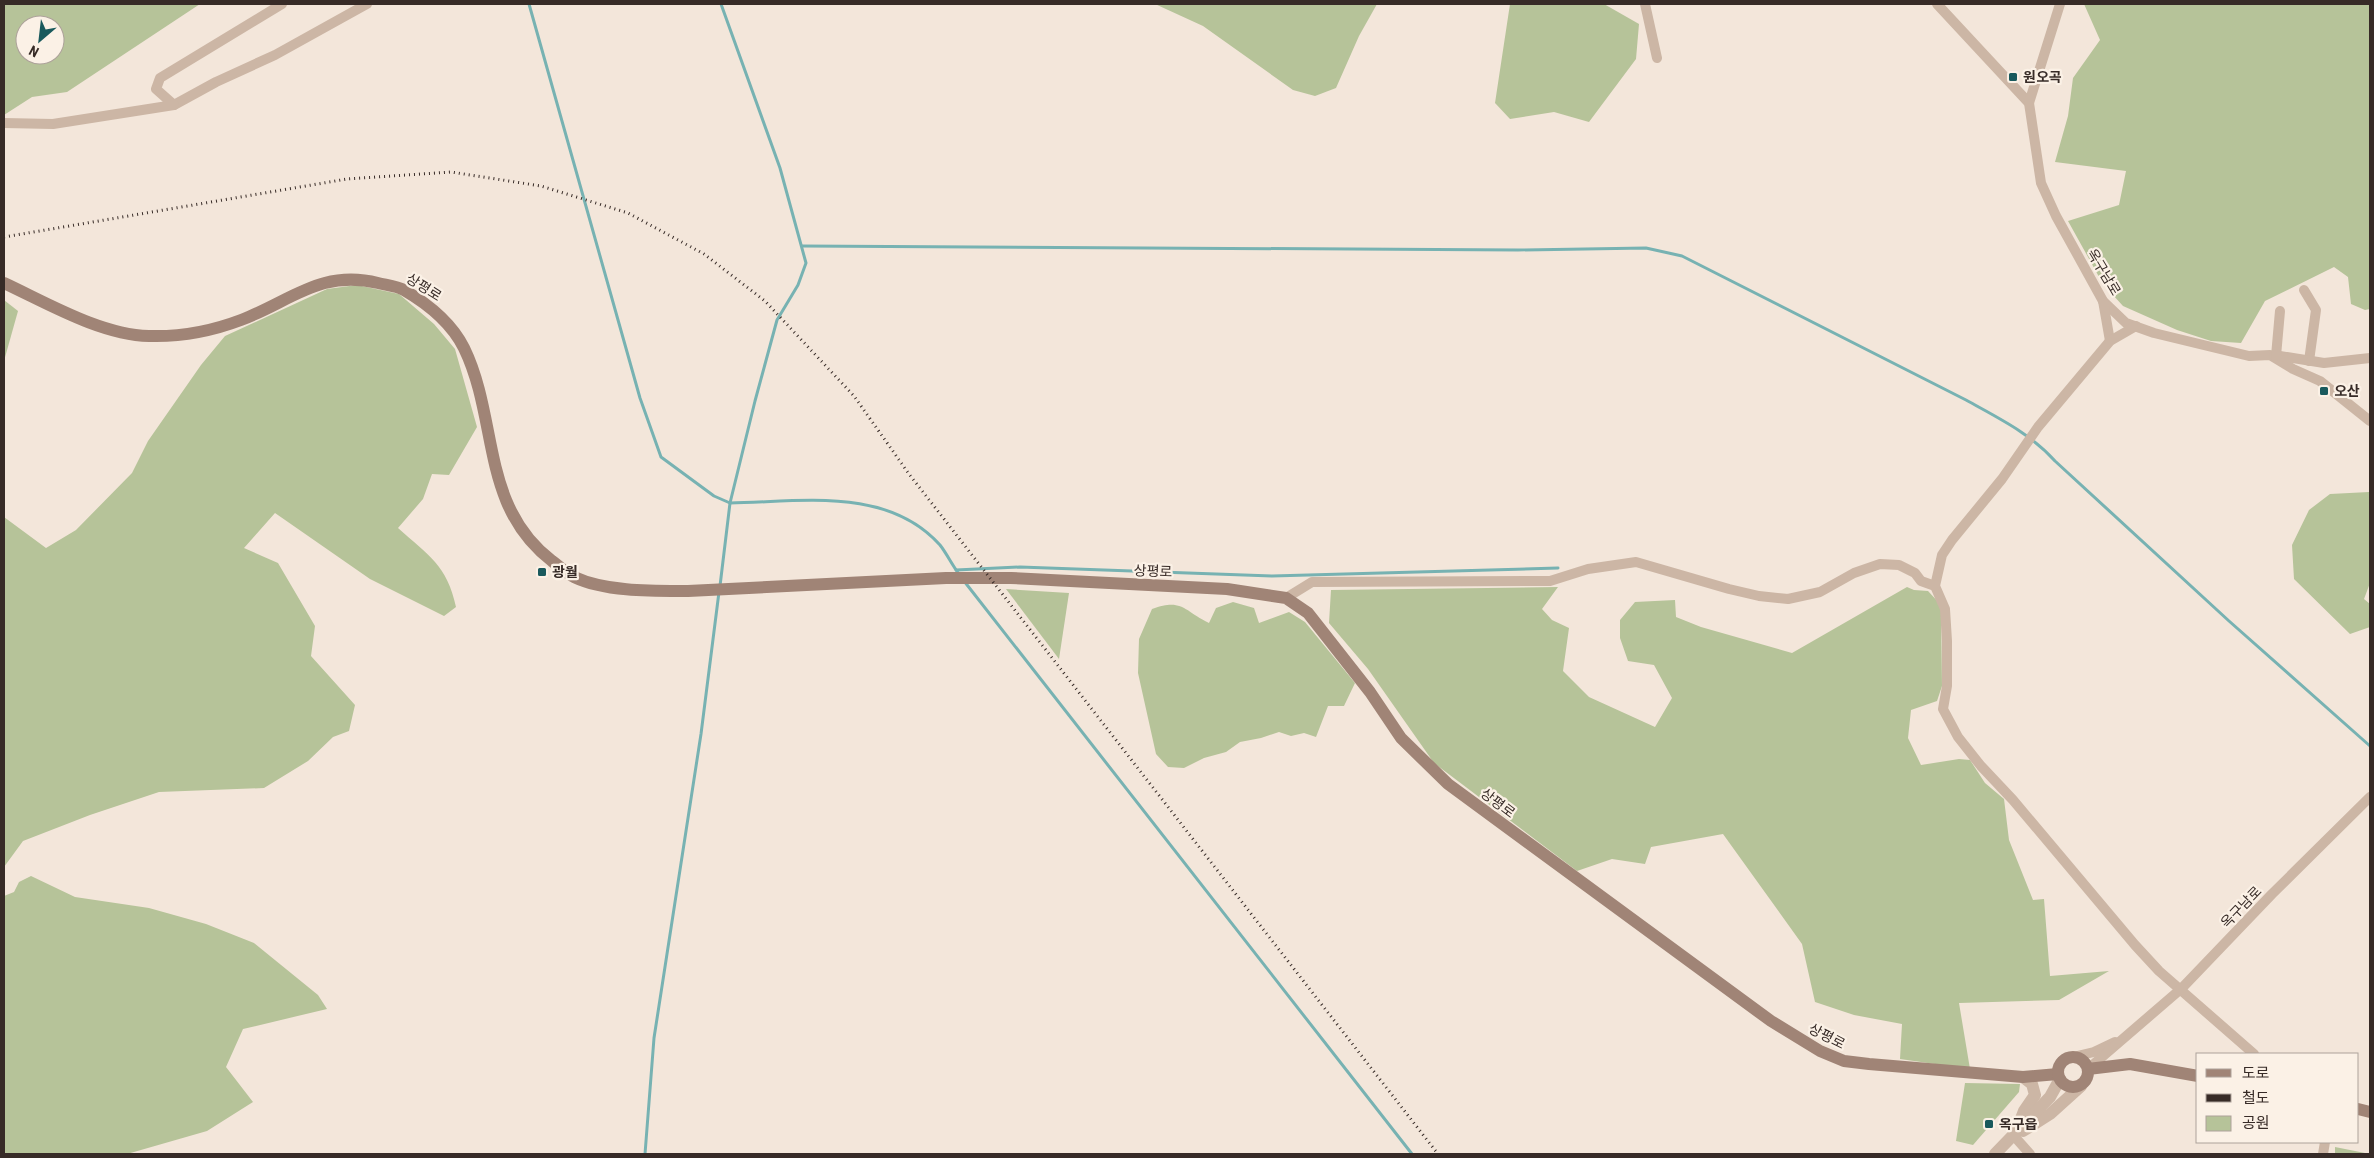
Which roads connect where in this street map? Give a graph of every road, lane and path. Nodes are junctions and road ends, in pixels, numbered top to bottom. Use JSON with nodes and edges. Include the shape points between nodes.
{"nodes":[{"id":1,"x":282,"y":4,"type":"edge"},
{"id":2,"x":367,"y":4,"type":"edge"},
{"id":3,"x":1645,"y":4,"type":"edge"},
{"id":4,"x":1936,"y":4,"type":"edge"},
{"id":5,"x":2060,"y":4,"type":"edge"},
{"id":6,"x":1656,"y":58,"type":"dead end"},
{"id":7,"x":2028,"y":103,"type":"junction"},
{"id":8,"x":174,"y":105,"type":"junction"},
{"id":9,"x":4,"y":123,"type":"edge"},
{"id":10,"x":4,"y":283,"type":"edge"},
{"id":11,"x":2304,"y":290,"type":"dead end"},
{"id":12,"x":2103,"y":301,"type":"junction"},
{"id":13,"x":2280,"y":311,"type":"dead end"},
{"id":14,"x":2136,"y":326,"type":"junction"},
{"id":15,"x":2110,"y":342,"type":"junction"},
{"id":16,"x":2273,"y":355,"type":"junction"},
{"id":17,"x":2370,"y":358,"type":"edge"},
{"id":18,"x":2309,"y":361,"type":"junction"},
{"id":19,"x":2370,"y":421,"type":"edge"},
{"id":20,"x":1942,"y":555,"type":"junction"},
{"id":21,"x":1915,"y":573,"type":"junction"},
{"id":22,"x":1935,"y":586,"type":"junction"},
{"id":23,"x":1286,"y":598,"type":"junction"},
{"id":24,"x":2370,"y":797,"type":"edge"},
{"id":25,"x":2182,"y":988,"type":"junction"},
{"id":26,"x":2130,"y":1035,"type":"junction"},
{"id":27,"x":2253,"y":1053,"type":"edge"},
{"id":28,"x":2073,"y":1057,"type":"junction"},
{"id":29,"x":2088,"y":1069,"type":"junction"},
{"id":30,"x":2177,"y":1071,"type":"junction"},
{"id":31,"x":2059,"y":1076,"type":"junction"},
{"id":32,"x":2196,"y":1076,"type":"edge"},
{"id":33,"x":2023,"y":1077,"type":"junction"},
{"id":34,"x":2083,"y":1084,"type":"junction"},
{"id":35,"x":2014,"y":1136,"type":"junction"},
{"id":36,"x":1995,"y":1154,"type":"edge"},
{"id":37,"x":2030,"y":1154,"type":"edge"}],
"edges":[{"from":1,"to":8,"type":"street","via":[[160,78],[156,89]]},
{"from":2,"to":8,"type":"street","via":[[275,55]]},
{"from":3,"to":6,"type":"street"},
{"from":4,"to":7,"type":"street"},
{"from":5,"to":7,"type":"street"},
{"from":7,"to":12,"type":"street","name":"옥구남로","via":[[2041,183]]},
{"from":8,"to":9,"type":"street","via":[[53,124]]},
{"from":10,"to":23,"type":"main road","name":"상평로","via":[[101,326],[133,335],[152,336],[203,332],[241,320],[323,281],[358,278],[401,288],[440,315],[463,347],[479,393],[490,446],[511,514],[532,546],[574,577],[610,586],[654,591],[709,590],[976,578],[1227,588]]},
{"from":11,"to":18,"type":"street","via":[[2316,310]]},
{"from":12,"to":14,"type":"street","name":"옥구남로","via":[[2126,323]]},
{"from":12,"to":15,"type":"street"},
{"from":13,"to":16,"type":"street"},
{"from":14,"to":15,"type":"street"},
{"from":14,"to":16,"type":"street","name":"옥구남로","via":[[2154,334],[2249,356]]},
{"from":15,"to":20,"type":"street","via":[[2035,432]]},
{"from":16,"to":18,"type":"street","name":"옥구남로"},
{"from":16,"to":19,"type":"street","via":[[2293,369],[2320,381]]},
{"from":17,"to":18,"type":"street","name":"옥구남로","via":[[2324,363]]},
{"from":20,"to":21,"type":"street","via":[[1929,574]]},
{"from":20,"to":22,"type":"street"},
{"from":21,"to":22,"type":"street","via":[[1921,581]]},
{"from":21,"to":23,"type":"street","via":[[1899,565],[1880,564],[1820,592],[1788,600],[1736,591],[1636,562],[1588,569],[1550,581],[1312,582]]},
{"from":22,"to":25,"type":"street","via":[[1945,609],[1947,686],[1943,709],[1958,737],[2135,945],[2159,971]]},
{"from":23,"to":33,"type":"main road","name":"상평로","via":[[1308,613],[1370,692],[1401,738],[1448,784],[1581,884],[1809,1046],[1844,1061]]},
{"from":24,"to":25,"type":"street","name":"옥구남로"},
{"from":25,"to":26,"type":"street","name":"옥구남로"},
{"from":25,"to":27,"type":"street"},
{"from":26,"to":28,"type":"street","via":[[2094,1052]]},
{"from":26,"to":29,"type":"street"},
{"from":28,"to":29,"type":"main road","via":[[2083,1061]]},
{"from":28,"to":31,"type":"main road","via":[[2064,1060]]},
{"from":29,"to":30,"type":"main road","via":[[2130,1064]]},
{"from":29,"to":34,"type":"main road"},
{"from":30,"to":32,"type":"main road"},
{"from":30,"to":34,"type":"main road","via":[[2129,1070],[2106,1074]]},
{"from":31,"to":33,"type":"main road","name":"상평로"},
{"from":31,"to":34,"type":"main road","via":[[2062,1083],[2071,1087]]},
{"from":31,"to":35,"type":"street","via":[[2050,1097]]},
{"from":33,"to":35,"type":"street","via":[[2032,1084],[2035,1094]]},
{"from":34,"to":35,"type":"street","via":[[2040,1122]]},
{"from":35,"to":36,"type":"street"},
{"from":35,"to":37,"type":"street"}]}
